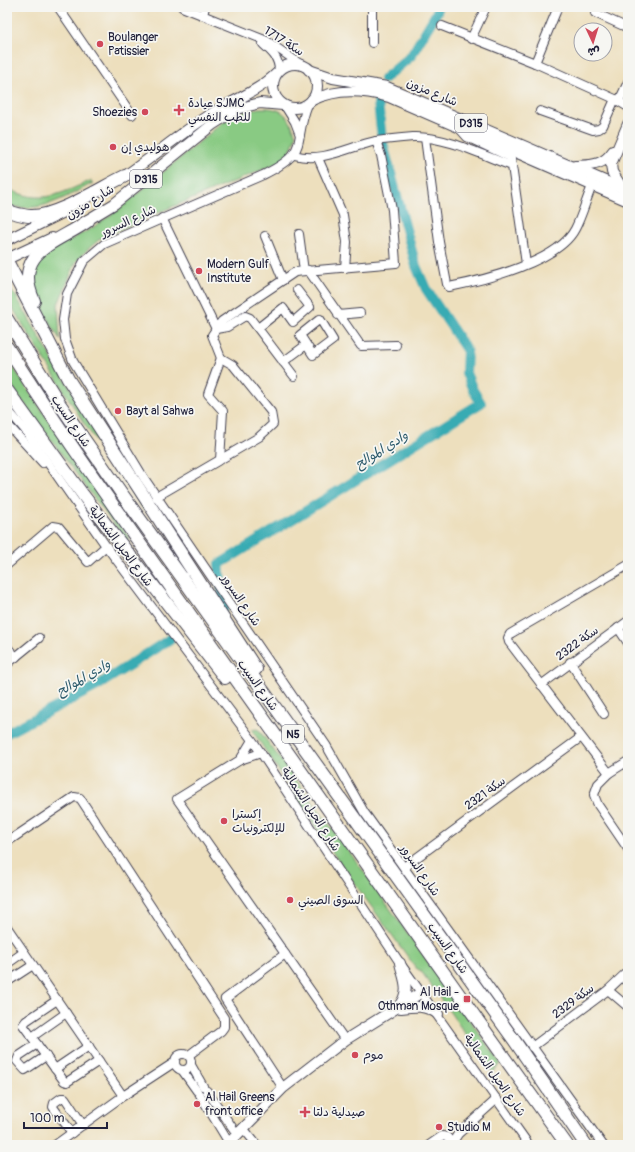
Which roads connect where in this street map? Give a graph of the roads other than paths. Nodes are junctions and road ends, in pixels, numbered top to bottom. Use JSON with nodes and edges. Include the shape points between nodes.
{"nodes":[{"id":1,"x":58,"y":7,"type":"edge"},
{"id":2,"x":182,"y":7,"type":"edge"},
{"id":3,"x":372,"y":7,"type":"edge"},
{"id":4,"x":486,"y":7,"type":"edge"},
{"id":5,"x":558,"y":7,"type":"edge"},
{"id":6,"x":204,"y":11,"type":"edge"},
{"id":7,"x":595,"y":13,"type":"dead end"},
{"id":8,"x":442,"y":26,"type":"dead end"},
{"id":9,"x":628,"y":28,"type":"edge"},
{"id":10,"x":253,"y":36,"type":"junction"},
{"id":11,"x":471,"y":39,"type":"junction"},
{"id":12,"x":372,"y":44,"type":"dead end"},
{"id":13,"x":535,"y":63,"type":"junction"},
{"id":14,"x":306,"y":68,"type":"junction"},
{"id":15,"x":278,"y":73,"type":"junction"},
{"id":16,"x":628,"y":82,"type":"edge"},
{"id":17,"x":617,"y":100,"type":"junction"},
{"id":18,"x":310,"y":102,"type":"junction"},
{"id":19,"x":284,"y":106,"type":"junction"},
{"id":20,"x":628,"y":107,"type":"edge"},
{"id":21,"x":540,"y":111,"type":"dead end"},
{"id":22,"x":132,"y":115,"type":"dead end"},
{"id":23,"x":457,"y":126,"type":"junction"},
{"id":24,"x":627,"y":127,"type":"edge"},
{"id":25,"x":300,"y":138,"type":"junction"},
{"id":26,"x":425,"y":138,"type":"junction"},
{"id":27,"x":376,"y":141,"type":"junction"},
{"id":28,"x":628,"y":144,"type":"edge"},
{"id":29,"x":616,"y":153,"type":"junction"},
{"id":30,"x":294,"y":155,"type":"junction"},
{"id":31,"x":318,"y":158,"type":"junction"},
{"id":32,"x":512,"y":166,"type":"junction"},
{"id":33,"x":571,"y":166,"type":"junction"},
{"id":34,"x":125,"y":176,"type":"junction"},
{"id":35,"x":592,"y":186,"type":"junction"},
{"id":36,"x":625,"y":189,"type":"edge"},
{"id":37,"x":628,"y":202,"type":"edge"},
{"id":38,"x":7,"y":211,"type":"edge"},
{"id":39,"x":162,"y":218,"type":"junction"},
{"id":40,"x":88,"y":221,"type":"junction"},
{"id":41,"x":299,"y":234,"type":"dead end"},
{"id":42,"x":265,"y":236,"type":"dead end"},
{"id":43,"x":7,"y":240,"type":"edge"},
{"id":44,"x":7,"y":260,"type":"edge"},
{"id":45,"x":526,"y":264,"type":"junction"},
{"id":46,"x":345,"y":268,"type":"junction"},
{"id":47,"x":306,"y":270,"type":"junction"},
{"id":48,"x":283,"y":280,"type":"junction"},
{"id":49,"x":7,"y":283,"type":"edge"},
{"id":50,"x":297,"y":290,"type":"dead end"},
{"id":51,"x":360,"y":313,"type":"dead end"},
{"id":52,"x":338,"y":315,"type":"junction"},
{"id":53,"x":7,"y":318,"type":"edge"},
{"id":54,"x":258,"y":328,"type":"junction"},
{"id":55,"x":216,"y":329,"type":"junction"},
{"id":56,"x":48,"y":340,"type":"junction"},
{"id":57,"x":306,"y":345,"type":"dead end"},
{"id":58,"x":396,"y":345,"type":"dead end"},
{"id":59,"x":7,"y":347,"type":"edge"},
{"id":60,"x":221,"y":358,"type":"junction"},
{"id":61,"x":283,"y":362,"type":"junction"},
{"id":62,"x":294,"y":376,"type":"dead end"},
{"id":63,"x":68,"y":378,"type":"junction"},
{"id":64,"x":7,"y":390,"type":"edge"},
{"id":65,"x":7,"y":409,"type":"edge"},
{"id":66,"x":7,"y":424,"type":"edge"},
{"id":67,"x":220,"y":460,"type":"junction"},
{"id":68,"x":66,"y":491,"type":"junction"},
{"id":69,"x":156,"y":497,"type":"junction"},
{"id":70,"x":106,"y":546,"type":"junction"},
{"id":71,"x":7,"y":565,"type":"edge"},
{"id":72,"x":628,"y":565,"type":"edge"},
{"id":73,"x":628,"y":621,"type":"edge"},
{"id":74,"x":618,"y":628,"type":"junction"},
{"id":75,"x":39,"y":638,"type":"dead end"},
{"id":76,"x":628,"y":643,"type":"edge"},
{"id":77,"x":7,"y":647,"type":"edge"},
{"id":78,"x":16,"y":657,"type":"junction"},
{"id":79,"x":570,"y":662,"type":"junction"},
{"id":80,"x":7,"y":664,"type":"edge"},
{"id":81,"x":541,"y":685,"type":"junction"},
{"id":82,"x":604,"y":714,"type":"dead end"},
{"id":83,"x":292,"y":732,"type":"junction"},
{"id":84,"x":580,"y":738,"type":"junction"},
{"id":85,"x":252,"y":740,"type":"junction"},
{"id":86,"x":261,"y":753,"type":"junction"},
{"id":87,"x":240,"y":760,"type":"junction"},
{"id":88,"x":628,"y":761,"type":"edge"},
{"id":89,"x":609,"y":773,"type":"junction"},
{"id":90,"x":310,"y":787,"type":"junction"},
{"id":91,"x":7,"y":842,"type":"edge"},
{"id":92,"x":628,"y":849,"type":"edge"},
{"id":93,"x":404,"y":867,"type":"junction"},
{"id":94,"x":7,"y":927,"type":"edge"},
{"id":95,"x":24,"y":952,"type":"junction"},
{"id":96,"x":285,"y":954,"type":"junction"},
{"id":97,"x":400,"y":963,"type":"junction"},
{"id":98,"x":7,"y":964,"type":"edge"},
{"id":99,"x":33,"y":965,"type":"junction"},
{"id":100,"x":628,"y":972,"type":"edge"},
{"id":101,"x":7,"y":982,"type":"edge"},
{"id":102,"x":608,"y":990,"type":"junction"},
{"id":103,"x":422,"y":992,"type":"junction"},
{"id":104,"x":57,"y":1000,"type":"junction"},
{"id":105,"x":628,"y":1007,"type":"edge"},
{"id":106,"x":397,"y":1008,"type":"junction"},
{"id":107,"x":66,"y":1013,"type":"junction"},
{"id":108,"x":438,"y":1014,"type":"junction"},
{"id":109,"x":32,"y":1036,"type":"junction"},
{"id":110,"x":345,"y":1040,"type":"junction"},
{"id":111,"x":37,"y":1044,"type":"junction"},
{"id":112,"x":89,"y":1046,"type":"junction"},
{"id":113,"x":532,"y":1047,"type":"junction"},
{"id":114,"x":189,"y":1055,"type":"junction"},
{"id":115,"x":46,"y":1056,"type":"junction"},
{"id":116,"x":99,"y":1061,"type":"junction"},
{"id":117,"x":175,"y":1062,"type":"junction"},
{"id":118,"x":191,"y":1065,"type":"junction"},
{"id":119,"x":54,"y":1069,"type":"junction"},
{"id":120,"x":182,"y":1070,"type":"junction"},
{"id":121,"x":284,"y":1088,"type":"junction"},
{"id":122,"x":202,"y":1091,"type":"junction"},
{"id":123,"x":123,"y":1096,"type":"junction"},
{"id":124,"x":497,"y":1099,"type":"junction"},
{"id":125,"x":83,"y":1124,"type":"junction"},
{"id":126,"x":240,"y":1131,"type":"junction"},
{"id":127,"x":72,"y":1133,"type":"junction"},
{"id":128,"x":228,"y":1144,"type":"edge"},
{"id":129,"x":452,"y":1144,"type":"edge"},
{"id":130,"x":55,"y":1145,"type":"edge"},
{"id":131,"x":257,"y":1145,"type":"edge"},
{"id":132,"x":429,"y":1145,"type":"edge"},
{"id":133,"x":529,"y":1145,"type":"edge"},
{"id":134,"x":567,"y":1145,"type":"edge"},
{"id":135,"x":586,"y":1145,"type":"edge"},
{"id":136,"x":603,"y":1145,"type":"edge"}],
"edges":[{"from":1,"to":22,"type":"street"},
{"from":2,"to":6,"type":"street","name":"سكة 1717"},
{"from":3,"to":12,"type":"street"},
{"from":4,"to":11,"type":"street"},
{"from":5,"to":13,"type":"street"},
{"from":6,"to":10,"type":"street","name":"سكة 1717"},
{"from":7,"to":9,"type":"street"},
{"from":8,"to":11,"type":"street"},
{"from":10,"to":14,"type":"street","name":"سكة 1717","via":[[267,41]]},
{"from":10,"to":15,"type":"street","name":"سكة 1717","via":[[278,60]]},
{"from":11,"to":13,"type":"street"},
{"from":13,"to":17,"type":"street"},
{"from":14,"to":15,"type":"main road","number":"D315","via":[[290,65]]},
{"from":14,"to":18,"type":"main road","via":[[314,76],[317,84]]},
{"from":14,"to":33,"type":"main road","name":"شارع مزون","number":"D315","via":[[333,78],[387,87]]},
{"from":15,"to":19,"type":"main road","via":[[273,89],[275,96]]},
{"from":15,"to":34,"type":"main road","name":"شارع مزون","number":"D315","via":[[258,89],[206,117]]},
{"from":16,"to":17,"type":"street"},
{"from":17,"to":20,"type":"street"},
{"from":17,"to":21,"type":"street","via":[[603,126],[593,130]]},
{"from":18,"to":19,"type":"main road","number":"D315","via":[[297,108]]},
{"from":18,"to":23,"type":"main road","name":"شارع مزون","number":"D315","via":[[339,91],[369,92],[389,97]]},
{"from":18,"to":25,"type":"street","via":[[304,116]]},
{"from":19,"to":25,"type":"street","via":[[295,122]]},
{"from":19,"to":40,"type":"main road","name":"شارع مزون","number":"D315","via":[[260,102],[232,112],[212,125],[114,204]]},
{"from":23,"to":32,"type":"street","via":[[466,136],[510,157]]},
{"from":23,"to":35,"type":"main road","name":"شارع مزون","number":"D315"},
{"from":24,"to":29,"type":"main road"},
{"from":24,"to":33,"type":"main road","via":[[604,162]]},
{"from":25,"to":30,"type":"street"},
{"from":26,"to":27,"type":"street"},
{"from":26,"to":32,"type":"street","via":[[438,140]]},
{"from":26,"to":45,"type":"street","via":[[439,242],[449,288],[493,278]]},
{"from":27,"to":31,"type":"street"},
{"from":27,"to":46,"type":"street","via":[[392,210],[397,259],[396,263],[390,265]]},
{"from":28,"to":29,"type":"main road"},
{"from":29,"to":36,"type":"main road","via":[[611,164],[612,172]]},
{"from":30,"to":31,"type":"street"},
{"from":30,"to":39,"type":"street","name":"شارع السرور","via":[[284,165]]},
{"from":31,"to":46,"type":"street","via":[[343,215],[347,242]]},
{"from":32,"to":45,"type":"street"},
{"from":33,"to":36,"type":"main road","name":"شارع مزون","number":"D315"},
{"from":34,"to":38,"type":"highway","via":[[45,214],[31,216]]},
{"from":34,"to":43,"type":"main road","name":"شارع مزون","number":"D315","via":[[90,198]]},
{"from":35,"to":37,"type":"main road","name":"شارع مزون","number":"D315"},
{"from":35,"to":45,"type":"street","via":[[575,230],[556,250]]},
{"from":39,"to":55,"type":"street"},
{"from":39,"to":69,"type":"street","name":"شارع السرور","via":[[104,244],[84,261],[67,294],[63,320],[65,339],[73,361]]},
{"from":40,"to":44,"type":"main road","name":"شارع مزون","number":"D315"},
{"from":40,"to":63,"type":"highway","via":[[40,250],[32,262],[28,276],[30,292],[62,356]]},
{"from":41,"to":47,"type":"street"},
{"from":42,"to":48,"type":"street"},
{"from":44,"to":56,"type":"highway"},
{"from":46,"to":47,"type":"street"},
{"from":47,"to":48,"type":"street","via":[[295,272]]},
{"from":47,"to":52,"type":"street"},
{"from":48,"to":55,"type":"street","via":[[222,321]]},
{"from":49,"to":56,"type":"highway","via":[[16,291],[36,326]]},
{"from":50,"to":54,"type":"street","via":[[310,308],[293,322],[283,308]]},
{"from":51,"to":52,"type":"street"},
{"from":52,"to":58,"type":"street","via":[[361,346]]},
{"from":53,"to":83,"type":"highway","name":"شارع السيب","number":"N5","via":[[59,403]]},
{"from":54,"to":55,"type":"street","via":[[245,316],[227,327]]},
{"from":54,"to":61,"type":"street"},
{"from":55,"to":60,"type":"street","via":[[212,335]]},
{"from":56,"to":63,"type":"highway"},
{"from":57,"to":61,"type":"street"},
{"from":59,"to":90,"type":"highway","name":"شارع السيب","number":"N5","via":[[49,413]]},
{"from":60,"to":67,"type":"street","via":[[208,394],[223,411]]},
{"from":60,"to":67,"type":"street","via":[[234,365],[272,412],[273,424]]},
{"from":61,"to":62,"type":"street"},
{"from":63,"to":83,"type":"highway","via":[[252,662]]},
{"from":64,"to":90,"type":"highway","via":[[83,495],[159,590],[286,761]]},
{"from":65,"to":68,"type":"street","name":"شارع الحيل الشمالية","via":[[25,430]]},
{"from":66,"to":68,"type":"street","name":"شارع الحيل الشمالية"},
{"from":67,"to":69,"type":"street"},
{"from":68,"to":70,"type":"street","name":"شارع الحيل الشمالية"},
{"from":69,"to":93,"type":"street","name":"شارع السرور","via":[[326,745],[364,812]]},
{"from":70,"to":71,"type":"street","via":[[88,562],[59,527],[53,526]]},
{"from":70,"to":85,"type":"street","name":"شارع الحيل الشمالية"},
{"from":72,"to":81,"type":"street","via":[[510,634],[509,642]]},
{"from":73,"to":74,"type":"street","name":"سكة 2322"},
{"from":74,"to":76,"type":"street"},
{"from":74,"to":79,"type":"street","name":"سكة 2322"},
{"from":75,"to":78,"type":"street"},
{"from":77,"to":78,"type":"street"},
{"from":78,"to":80,"type":"street"},
{"from":79,"to":81,"type":"street","name":"سكة 2322"},
{"from":79,"to":82,"type":"street"},
{"from":81,"to":84,"type":"street"},
{"from":83,"to":135,"type":"highway","name":"شارع السيب","number":"N5","via":[[514,1040]]},
{"from":84,"to":89,"type":"street"},
{"from":84,"to":93,"type":"street","name":"سكة 2321"},
{"from":85,"to":86,"type":"street","name":"شارع الحيل الشمالية"},
{"from":85,"to":87,"type":"street"},
{"from":86,"to":87,"type":"street"},
{"from":86,"to":97,"type":"street","name":"شارع الحيل الشمالية"},
{"from":87,"to":96,"type":"street","via":[[177,799]]},
{"from":88,"to":89,"type":"street"},
{"from":89,"to":92,"type":"street","via":[[598,784],[594,795]]},
{"from":90,"to":134,"type":"highway","name":"شارع السيب","number":"N5"},
{"from":91,"to":114,"type":"street","via":[[74,796],[80,798],[224,1018],[224,1027],[221,1031]]},
{"from":93,"to":113,"type":"street","name":"شارع السرور"},
{"from":94,"to":95,"type":"street"},
{"from":95,"to":98,"type":"street"},
{"from":95,"to":99,"type":"street"},
{"from":96,"to":110,"type":"street"},
{"from":96,"to":121,"type":"street","via":[[225,999]]},
{"from":97,"to":103,"type":"street","name":"شارع الحيل الشمالية"},
{"from":97,"to":106,"type":"main road","via":[[406,995]]},
{"from":99,"to":101,"type":"street"},
{"from":99,"to":104,"type":"street"},
{"from":100,"to":102,"type":"street","name":"سكة 2329"},
{"from":102,"to":105,"type":"street"},
{"from":102,"to":113,"type":"street","name":"سكة 2329"},
{"from":103,"to":106,"type":"main road"},
{"from":103,"to":108,"type":"street","name":"شارع الحيل الشمالية"},
{"from":104,"to":107,"type":"street"},
{"from":104,"to":109,"type":"street","via":[[26,1021],[24,1025]]},
{"from":106,"to":108,"type":"main road","via":[[425,1007]]},
{"from":106,"to":110,"type":"main road"},
{"from":107,"to":109,"type":"street"},
{"from":107,"to":112,"type":"street"},
{"from":108,"to":124,"type":"street","name":"شارع الحيل الشمالية"},
{"from":109,"to":111,"type":"street"},
{"from":110,"to":121,"type":"main road"},
{"from":111,"to":115,"type":"street"},
{"from":111,"to":115,"type":"street","via":[[19,1056],[17,1061],[20,1065],[28,1070]]},
{"from":112,"to":116,"type":"street"},
{"from":112,"to":119,"type":"street"},
{"from":113,"to":136,"type":"street","name":"شارع السرور"},
{"from":114,"to":117,"type":"street","via":[[179,1054]]},
{"from":114,"to":118,"type":"street"},
{"from":115,"to":119,"type":"street"},
{"from":116,"to":119,"type":"street","via":[[67,1082]]},
{"from":116,"to":123,"type":"street"},
{"from":117,"to":120,"type":"street"},
{"from":117,"to":123,"type":"street"},
{"from":118,"to":120,"type":"street"},
{"from":118,"to":122,"type":"street"},
{"from":120,"to":122,"type":"street"},
{"from":121,"to":126,"type":"main road"},
{"from":122,"to":126,"type":"street"},
{"from":122,"to":128,"type":"street"},
{"from":123,"to":125,"type":"street"},
{"from":124,"to":129,"type":"street","via":[[458,1134]]},
{"from":124,"to":133,"type":"street","name":"شارع الحيل الشمالية"},
{"from":125,"to":127,"type":"street"},
{"from":125,"to":127,"type":"street","via":[[66,1100],[57,1100],[53,1106]]},
{"from":126,"to":128,"type":"main road"},
{"from":126,"to":131,"type":"street"},
{"from":127,"to":130,"type":"street"},
{"from":129,"to":132,"type":"street","via":[[447,1137],[442,1136]]}]}
